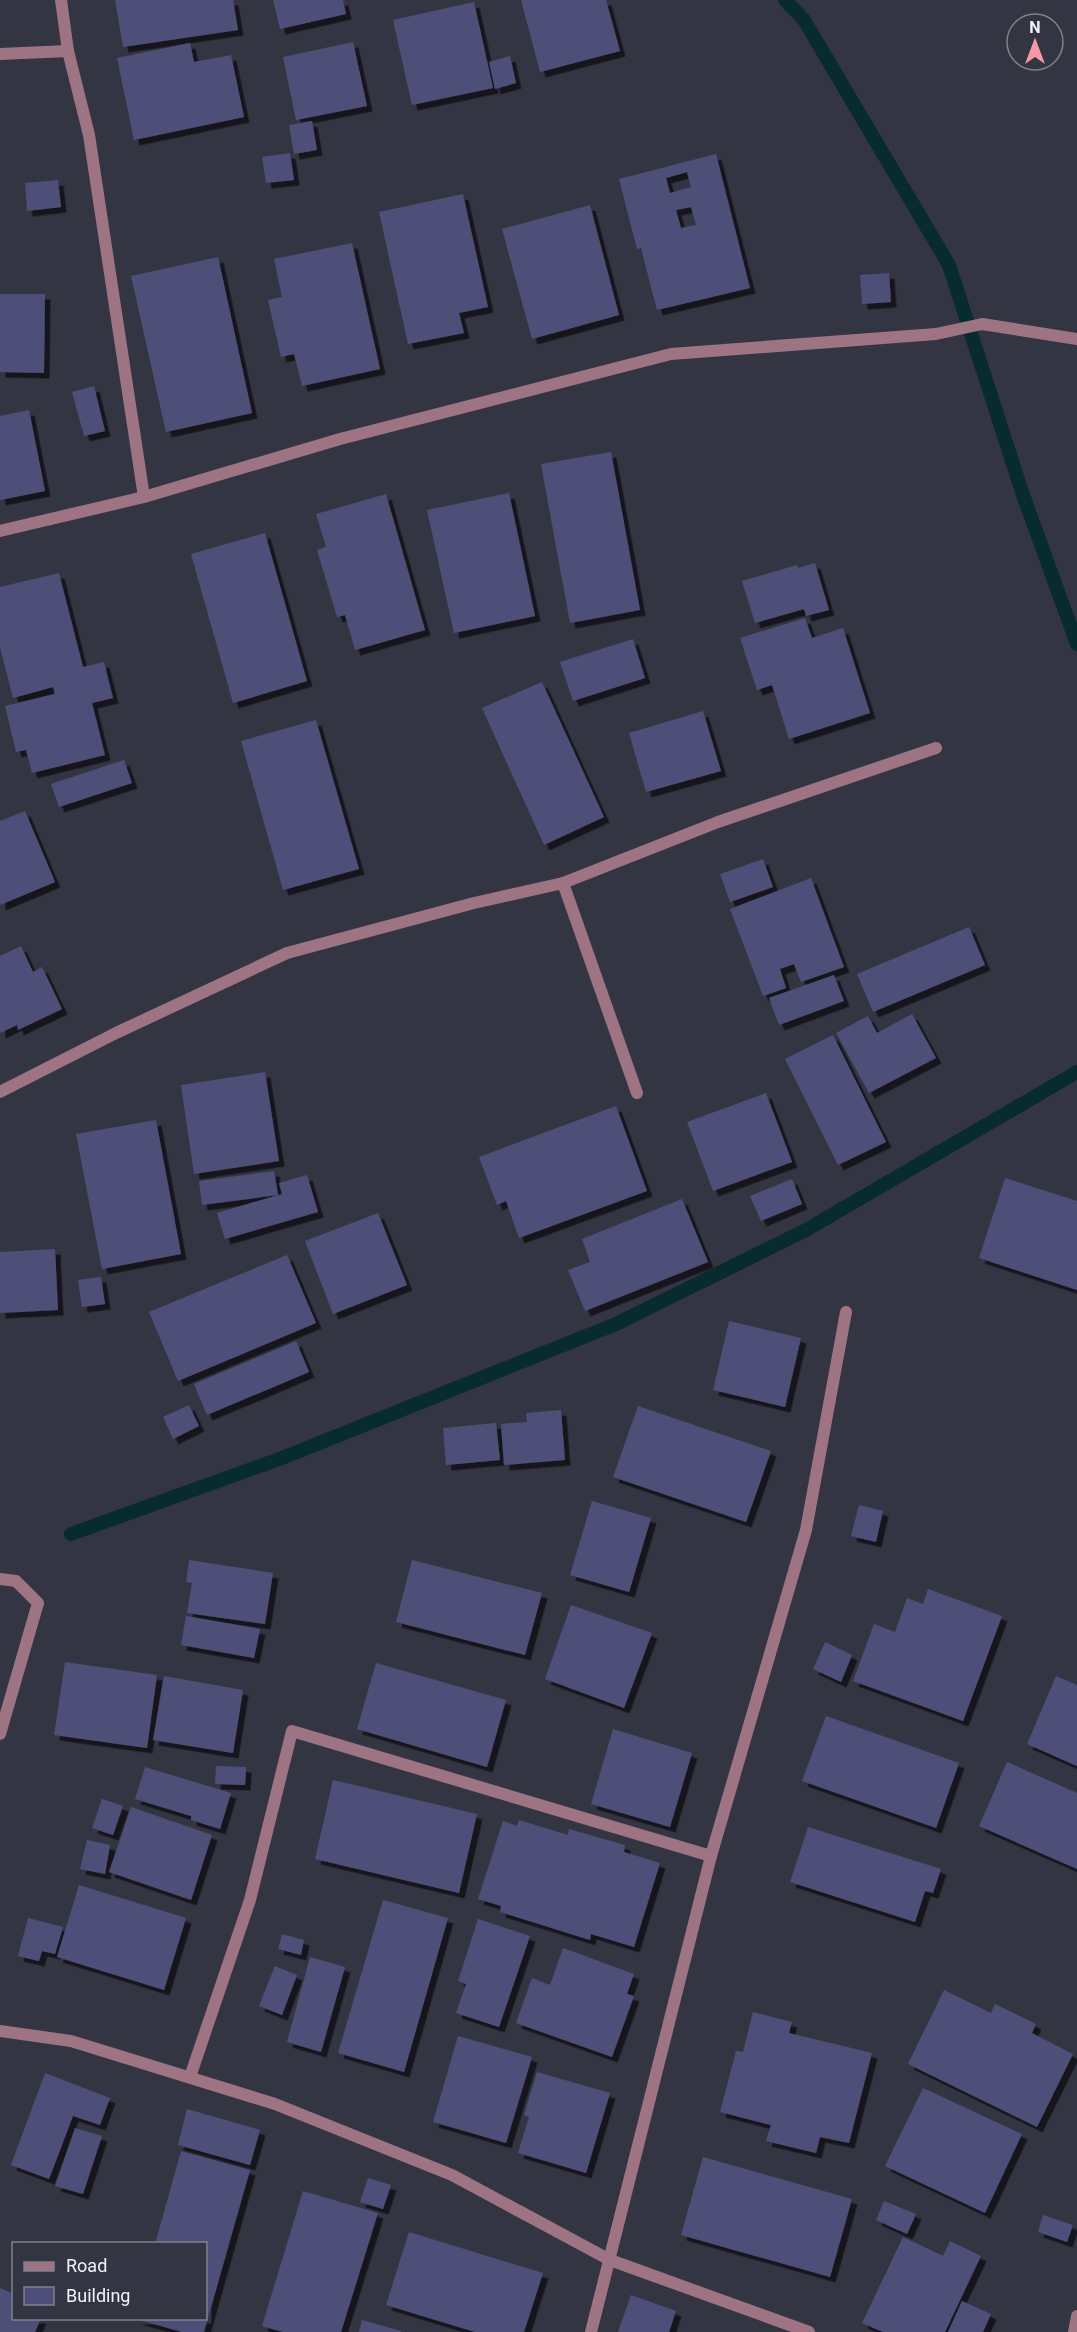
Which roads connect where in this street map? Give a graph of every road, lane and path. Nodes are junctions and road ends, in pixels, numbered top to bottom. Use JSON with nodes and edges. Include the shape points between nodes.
{"nodes":[{"id":1,"x":61,"y":0,"type":"edge"},
{"id":2,"x":68,"y":51,"type":"junction"},
{"id":3,"x":0,"y":54,"type":"edge"},
{"id":4,"x":1077,"y":339,"type":"edge"},
{"id":5,"x":144,"y":497,"type":"junction"},
{"id":6,"x":0,"y":531,"type":"edge"},
{"id":7,"x":936,"y":748,"type":"dead end"},
{"id":8,"x":563,"y":883,"type":"junction"},
{"id":9,"x":0,"y":1092,"type":"edge"},
{"id":10,"x":637,"y":1094,"type":"dead end"},
{"id":11,"x":846,"y":1312,"type":"dead end"},
{"id":12,"x":0,"y":1579,"type":"edge"},
{"id":13,"x":0,"y":1734,"type":"edge"},
{"id":14,"x":711,"y":1856,"type":"junction"},
{"id":15,"x":0,"y":2031,"type":"edge"},
{"id":16,"x":190,"y":2077,"type":"junction"},
{"id":17,"x":610,"y":2259,"type":"junction"},
{"id":18,"x":1077,"y":2316,"type":"edge"},
{"id":19,"x":591,"y":2332,"type":"edge"},
{"id":20,"x":809,"y":2332,"type":"edge"},
{"id":21,"x":1074,"y":2332,"type":"edge"}],
"edges":[{"from":1,"to":2,"type":"street"},
{"from":2,"to":3,"type":"street"},
{"from":2,"to":5,"type":"street","via":[[89,135]]},
{"from":4,"to":5,"type":"street","via":[[982,324],[936,334],[671,354],[340,439]]},
{"from":5,"to":6,"type":"street"},
{"from":7,"to":8,"type":"street","via":[[718,822]]},
{"from":8,"to":9,"type":"street","via":[[287,953]]},
{"from":8,"to":10,"type":"street"},
{"from":11,"to":14,"type":"street","via":[[806,1530]]},
{"from":12,"to":13,"type":"street","via":[[16,1581],[38,1603]]},
{"from":14,"to":16,"type":"street","via":[[292,1731],[250,1900]]},
{"from":14,"to":17,"type":"street"},
{"from":15,"to":16,"type":"street","via":[[71,2040]]},
{"from":16,"to":17,"type":"street","via":[[275,2104],[452,2175]]},
{"from":17,"to":19,"type":"street"},
{"from":17,"to":20,"type":"street"},
{"from":18,"to":21,"type":"street"}]}
